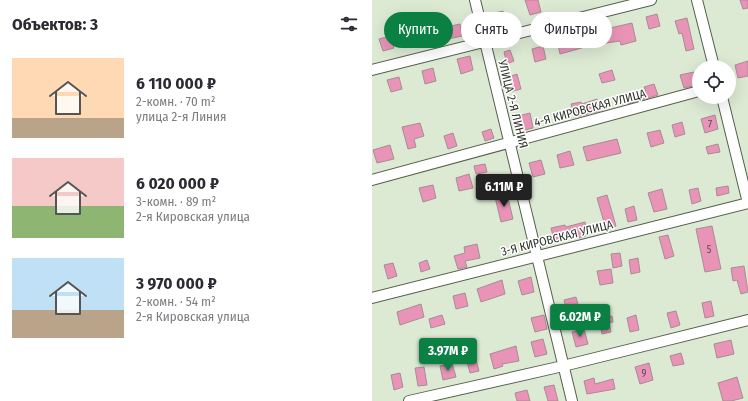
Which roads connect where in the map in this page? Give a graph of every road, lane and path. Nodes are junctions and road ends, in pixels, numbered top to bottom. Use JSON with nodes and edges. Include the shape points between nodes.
{"nodes":[{"id":1,"x":475,"y":0,"type":"edge"},
{"id":2,"x":651,"y":0,"type":"edge"},
{"id":3,"x":697,"y":0,"type":"edge"},
{"id":4,"x":478,"y":12,"type":"edge"},
{"id":5,"x":522,"y":33,"type":"edge"},
{"id":6,"x":463,"y":48,"type":"edge"},
{"id":7,"x":485,"y":48,"type":"edge"},
{"id":8,"x":712,"y":60,"type":"edge"},
{"id":9,"x":372,"y":70,"type":"edge"},
{"id":10,"x":692,"y":94,"type":"edge"},
{"id":11,"x":724,"y":104,"type":"edge"},
{"id":12,"x":510,"y":143,"type":"junction"},
{"id":13,"x":372,"y":180,"type":"edge"},
{"id":14,"x":748,"y":203,"type":"edge"},
{"id":15,"x":538,"y":256,"type":"junction"},
{"id":16,"x":372,"y":298,"type":"edge"},
{"id":17,"x":748,"y":320,"type":"edge"},
{"id":18,"x":563,"y":366,"type":"junction"},
{"id":19,"x":408,"y":401,"type":"edge"},
{"id":20,"x":572,"y":401,"type":"edge"}],
"edges":[{"from":1,"to":4,"type":"street","name":"УЛИЦА 2-Я ЛИНИЯ"},
{"from":2,"to":5,"type":"street"},
{"from":3,"to":8,"type":"street"},
{"from":6,"to":9,"type":"street"},
{"from":7,"to":12,"type":"street","name":"УЛИЦА 2-Я ЛИНИЯ"},
{"from":10,"to":12,"type":"street","name":"4-Я КИРОВСКАЯ УЛИЦА"},
{"from":11,"to":14,"type":"street"},
{"from":12,"to":13,"type":"street","name":"4-Я КИРОВСКАЯ УЛИЦА"},
{"from":12,"to":15,"type":"street","name":"УЛИЦА 2-Я ЛИНИЯ"},
{"from":14,"to":15,"type":"street","name":"3-Я КИРОВСКАЯ УЛИЦА"},
{"from":15,"to":16,"type":"street","name":"3-Я КИРОВСКАЯ УЛИЦА"},
{"from":15,"to":18,"type":"street","name":"УЛИЦА 2-Я ЛИНИЯ"},
{"from":17,"to":18,"type":"street"},
{"from":18,"to":19,"type":"street"},
{"from":18,"to":20,"type":"street","name":"УЛИЦА 2-Я ЛИНИЯ"}]}
